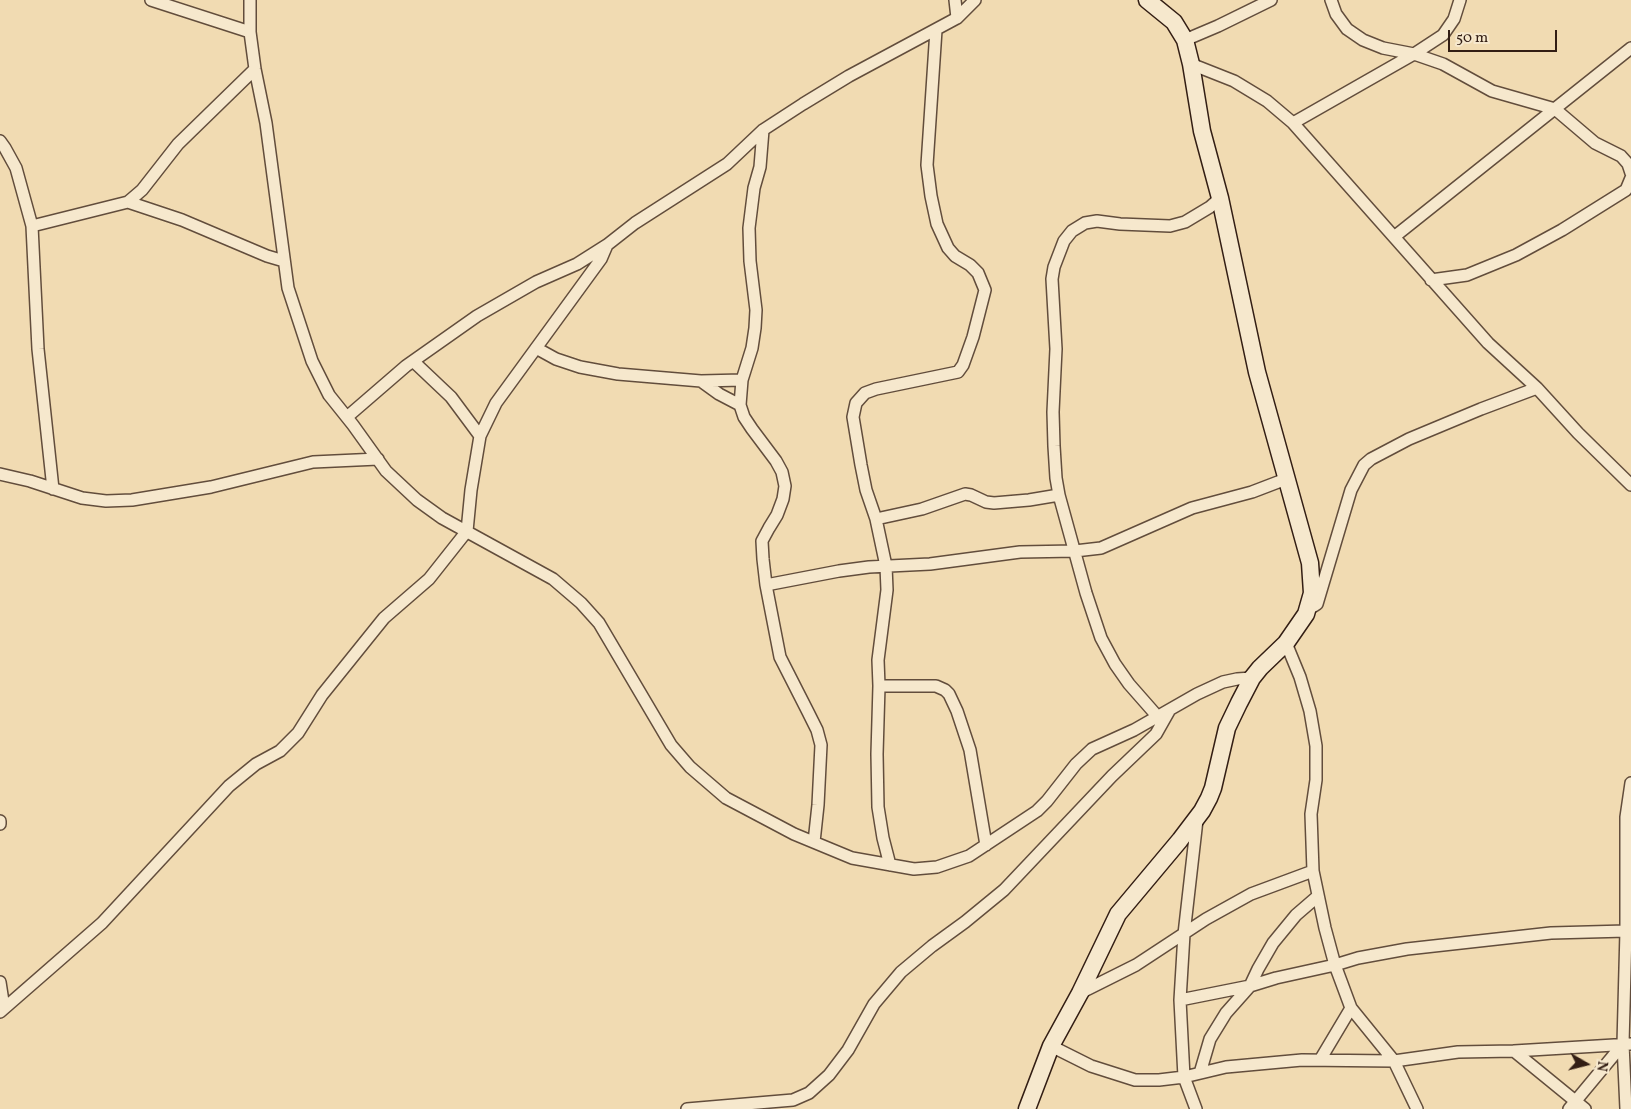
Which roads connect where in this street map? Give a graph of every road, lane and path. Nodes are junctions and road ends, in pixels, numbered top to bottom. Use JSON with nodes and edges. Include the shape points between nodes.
{"nodes":[{"id":1,"x":152,"y":0,"type":"edge"},
{"id":2,"x":250,"y":0,"type":"edge"},
{"id":3,"x":955,"y":0,"type":"edge"},
{"id":4,"x":976,"y":0,"type":"edge"},
{"id":5,"x":1147,"y":0,"type":"edge"},
{"id":6,"x":1271,"y":0,"type":"edge"},
{"id":7,"x":1331,"y":0,"type":"edge"},
{"id":8,"x":1460,"y":0,"type":"edge"},
{"id":9,"x":957,"y":18,"type":"junction"},
{"id":10,"x":936,"y":30,"type":"junction"},
{"id":11,"x":250,"y":32,"type":"junction"},
{"id":12,"x":1184,"y":40,"type":"junction"},
{"id":13,"x":1631,"y":48,"type":"edge"},
{"id":14,"x":1414,"y":54,"type":"junction"},
{"id":15,"x":1191,"y":64,"type":"junction"},
{"id":16,"x":256,"y":69,"type":"junction"},
{"id":17,"x":1555,"y":109,"type":"junction"},
{"id":18,"x":1293,"y":123,"type":"junction"},
{"id":19,"x":763,"y":130,"type":"junction"},
{"id":20,"x":0,"y":141,"type":"edge"},
{"id":21,"x":1631,"y":172,"type":"edge"},
{"id":22,"x":1631,"y":178,"type":"edge"},
{"id":23,"x":1220,"y":198,"type":"junction"},
{"id":24,"x":128,"y":202,"type":"junction"},
{"id":25,"x":32,"y":226,"type":"junction"},
{"id":26,"x":1394,"y":237,"type":"junction"},
{"id":27,"x":607,"y":245,"type":"junction"},
{"id":28,"x":284,"y":261,"type":"junction"},
{"id":29,"x":1431,"y":280,"type":"junction"},
{"id":30,"x":536,"y":348,"type":"junction"},
{"id":31,"x":413,"y":361,"type":"junction"},
{"id":32,"x":701,"y":380,"type":"junction"},
{"id":33,"x":742,"y":380,"type":"junction"},
{"id":34,"x":1537,"y":388,"type":"junction"},
{"id":35,"x":740,"y":405,"type":"junction"},
{"id":36,"x":347,"y":417,"type":"junction"},
{"id":37,"x":480,"y":436,"type":"junction"},
{"id":38,"x":378,"y":459,"type":"junction"},
{"id":39,"x":0,"y":474,"type":"edge"},
{"id":40,"x":1286,"y":479,"type":"junction"},
{"id":41,"x":1631,"y":485,"type":"edge"},
{"id":42,"x":53,"y":489,"type":"junction"},
{"id":43,"x":1059,"y":495,"type":"junction"},
{"id":44,"x":876,"y":519,"type":"junction"},
{"id":45,"x":467,"y":531,"type":"junction"},
{"id":46,"x":1075,"y":551,"type":"junction"},
{"id":47,"x":886,"y":566,"type":"junction"},
{"id":48,"x":766,"y":585,"type":"junction"},
{"id":49,"x":1306,"y":614,"type":"junction"},
{"id":50,"x":1286,"y":643,"type":"junction"},
{"id":51,"x":1252,"y":678,"type":"junction"},
{"id":52,"x":879,"y":686,"type":"junction"},
{"id":53,"x":1169,"y":710,"type":"junction"},
{"id":54,"x":1158,"y":717,"type":"junction"},
{"id":55,"x":1631,"y":783,"type":"edge"},
{"id":56,"x":1198,"y":816,"type":"junction"},
{"id":57,"x":814,"y":842,"type":"junction"},
{"id":58,"x":986,"y":845,"type":"junction"},
{"id":59,"x":890,"y":865,"type":"junction"},
{"id":60,"x":1313,"y":871,"type":"junction"},
{"id":61,"x":1318,"y":896,"type":"junction"},
{"id":62,"x":1626,"y":931,"type":"junction"},
{"id":63,"x":1184,"y":934,"type":"junction"},
{"id":64,"x":1335,"y":965,"type":"junction"},
{"id":65,"x":0,"y":982,"type":"edge"},
{"id":66,"x":1250,"y":986,"type":"junction"},
{"id":67,"x":1080,"y":994,"type":"junction"},
{"id":68,"x":1180,"y":1000,"type":"junction"},
{"id":69,"x":1351,"y":1008,"type":"junction"},
{"id":70,"x":2,"y":1010,"type":"edge"},
{"id":71,"x":1627,"y":1044,"type":"edge"},
{"id":72,"x":1051,"y":1046,"type":"junction"},
{"id":73,"x":1514,"y":1051,"type":"junction"},
{"id":74,"x":1320,"y":1060,"type":"junction"},
{"id":75,"x":1394,"y":1061,"type":"junction"},
{"id":76,"x":1200,"y":1073,"type":"junction"},
{"id":77,"x":1184,"y":1077,"type":"junction"},
{"id":78,"x":1572,"y":1105,"type":"edge"},
{"id":79,"x":687,"y":1109,"type":"edge"},
{"id":80,"x":1027,"y":1109,"type":"edge"},
{"id":81,"x":1196,"y":1109,"type":"edge"},
{"id":82,"x":1417,"y":1109,"type":"edge"},
{"id":83,"x":1585,"y":1109,"type":"edge"},
{"id":84,"x":1626,"y":1109,"type":"edge"}],
"edges":[{"from":1,"to":11,"type":"street"},
{"from":2,"to":11,"type":"street"},
{"from":3,"to":9,"type":"street"},
{"from":4,"to":9,"type":"street"},
{"from":5,"to":12,"type":"street","via":[[1174,22]]},
{"from":6,"to":12,"type":"street"},
{"from":7,"to":14,"type":"street","via":[[1347,29],[1363,40]]},
{"from":8,"to":14,"type":"street","via":[[1454,19],[1443,35]]},
{"from":9,"to":10,"type":"street"},
{"from":10,"to":19,"type":"street","via":[[849,76]]},
{"from":10,"to":44,"type":"street","via":[[927,165],[931,196],[945,242],[955,256],[978,273],[984,285],[984,295],[973,337],[958,372],[876,388],[865,393],[856,403],[853,417],[855,432],[866,490]]},
{"from":11,"to":16,"type":"street"},
{"from":12,"to":15,"type":"street"},
{"from":13,"to":17,"type":"street"},
{"from":14,"to":17,"type":"street","via":[[1443,64],[1492,91]]},
{"from":14,"to":18,"type":"street"},
{"from":15,"to":18,"type":"street","via":[[1234,81],[1267,101]]},
{"from":15,"to":23,"type":"street","via":[[1202,132]]},
{"from":16,"to":24,"type":"street","via":[[178,144],[142,190]]},
{"from":16,"to":28,"type":"street"},
{"from":17,"to":21,"type":"street","via":[[1595,143],[1621,156]]},
{"from":17,"to":26,"type":"street"},
{"from":18,"to":26,"type":"street"},
{"from":19,"to":27,"type":"street","via":[[727,164],[635,223]]},
{"from":19,"to":33,"type":"street","via":[[749,228],[755,328]]},
{"from":20,"to":25,"type":"street","via":[[16,168]]},
{"from":22,"to":29,"type":"street","via":[[1626,190],[1516,255],[1467,275]]},
{"from":23,"to":40,"type":"street","via":[[1257,372]]},
{"from":23,"to":43,"type":"street","via":[[1185,222],[1149,226],[1091,221],[1072,231],[1064,241],[1052,279],[1056,349],[1054,446]]},
{"from":24,"to":25,"type":"street"},
{"from":24,"to":28,"type":"street"},
{"from":25,"to":42,"type":"street","via":[[38,349]]},
{"from":26,"to":29,"type":"street"},
{"from":27,"to":30,"type":"street","via":[[601,259]]},
{"from":27,"to":31,"type":"street","via":[[476,316]]},
{"from":28,"to":36,"type":"street","via":[[288,288],[312,361],[329,395]]},
{"from":29,"to":34,"type":"street","via":[[1488,343]]},
{"from":30,"to":32,"type":"street","via":[[580,367],[664,379]]},
{"from":30,"to":37,"type":"street","via":[[496,403]]},
{"from":31,"to":36,"type":"street"},
{"from":31,"to":37,"type":"street","via":[[451,397]]},
{"from":32,"to":33,"type":"street"},
{"from":32,"to":35,"type":"street"},
{"from":33,"to":35,"type":"street"},
{"from":34,"to":41,"type":"street"},
{"from":34,"to":49,"type":"street","via":[[1409,439],[1364,465],[1351,490],[1317,604]]},
{"from":35,"to":48,"type":"street","via":[[744,417],[776,461],[785,486],[777,515],[762,541]]},
{"from":36,"to":38,"type":"street"},
{"from":37,"to":45,"type":"street"},
{"from":38,"to":42,"type":"street","via":[[313,462],[211,487],[132,500],[106,502]]},
{"from":38,"to":45,"type":"street","via":[[417,500]]},
{"from":39,"to":42,"type":"street"},
{"from":40,"to":46,"type":"street","via":[[1192,508],[1101,548]]},
{"from":40,"to":49,"type":"street","via":[[1310,564],[1312,593]]},
{"from":43,"to":44,"type":"street","via":[[994,503],[965,494],[922,509]]},
{"from":43,"to":46,"type":"street"},
{"from":44,"to":47,"type":"street"},
{"from":45,"to":57,"type":"street","via":[[553,579],[581,603],[599,623],[671,744],[690,767],[726,798]]},
{"from":45,"to":70,"type":"street","via":[[429,579],[384,618],[322,695],[298,733],[280,751],[256,764],[229,786],[102,924]]},
{"from":46,"to":47,"type":"street","via":[[1020,552],[939,563]]},
{"from":46,"to":54,"type":"street","via":[[1101,638],[1129,684]]},
{"from":47,"to":48,"type":"street"},
{"from":47,"to":52,"type":"street","via":[[887,590],[878,660]]},
{"from":48,"to":57,"type":"street","via":[[780,657],[821,745]]},
{"from":49,"to":50,"type":"street"},
{"from":50,"to":51,"type":"street"},
{"from":50,"to":60,"type":"street","via":[[1308,703],[1316,746],[1311,814]]},
{"from":51,"to":53,"type":"street","via":[[1223,682]]},
{"from":51,"to":56,"type":"street","via":[[1228,728],[1213,788]]},
{"from":52,"to":58,"type":"street","via":[[936,686],[949,694],[970,750]]},
{"from":52,"to":59,"type":"street","via":[[878,807]]},
{"from":53,"to":54,"type":"street"},
{"from":53,"to":79,"type":"street","via":[[1156,734],[1004,890],[901,972],[874,1004],[834,1069],[809,1093],[792,1100]]},
{"from":54,"to":58,"type":"street","via":[[1085,754],[1037,811]]},
{"from":55,"to":62,"type":"street","via":[[1626,817]]},
{"from":56,"to":63,"type":"street"},
{"from":56,"to":67,"type":"street","via":[[1118,914]]},
{"from":57,"to":59,"type":"street","via":[[852,858]]},
{"from":58,"to":59,"type":"street","via":[[969,856],[937,867],[914,869]]},
{"from":60,"to":61,"type":"street"},
{"from":60,"to":63,"type":"street","via":[[1251,894]]},
{"from":61,"to":64,"type":"street"},
{"from":61,"to":66,"type":"street","via":[[1296,915],[1273,943]]},
{"from":62,"to":64,"type":"street","via":[[1551,933],[1466,942],[1358,958]]},
{"from":62,"to":71,"type":"street"},
{"from":63,"to":67,"type":"street","via":[[1136,965]]},
{"from":63,"to":68,"type":"street"},
{"from":64,"to":66,"type":"street"},
{"from":64,"to":69,"type":"street"},
{"from":65,"to":70,"type":"street"},
{"from":66,"to":68,"type":"street"},
{"from":66,"to":76,"type":"street","via":[[1226,1013],[1210,1039]]},
{"from":67,"to":72,"type":"street"},
{"from":68,"to":77,"type":"street"},
{"from":69,"to":74,"type":"street"},
{"from":69,"to":75,"type":"street"},
{"from":71,"to":73,"type":"street"},
{"from":71,"to":78,"type":"street"},
{"from":71,"to":84,"type":"street"},
{"from":72,"to":77,"type":"street","via":[[1090,1066],[1135,1080]]},
{"from":72,"to":80,"type":"street"},
{"from":73,"to":75,"type":"street","via":[[1458,1052]]},
{"from":73,"to":78,"type":"street"},
{"from":74,"to":75,"type":"street"},
{"from":74,"to":76,"type":"street","via":[[1226,1067]]},
{"from":75,"to":82,"type":"street"},
{"from":76,"to":77,"type":"street"},
{"from":77,"to":81,"type":"street"},
{"from":78,"to":83,"type":"street"}]}
